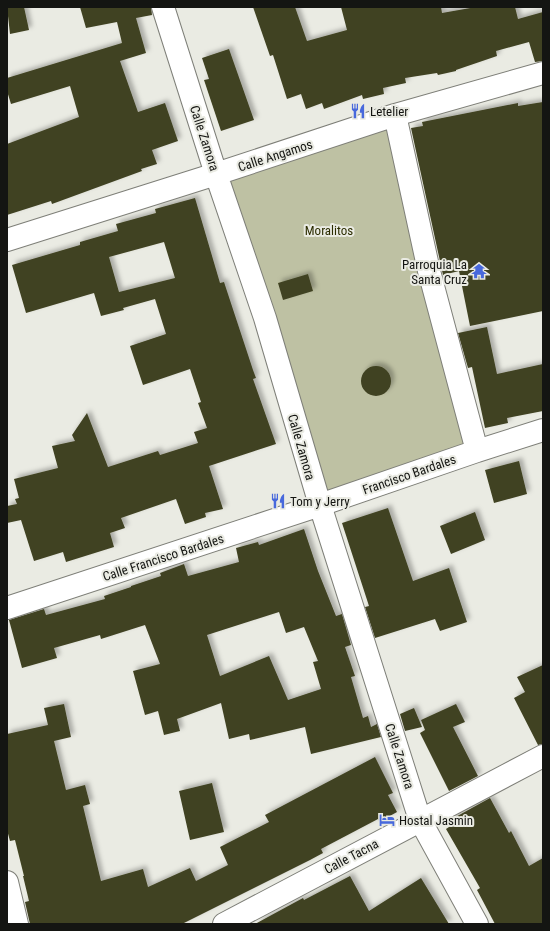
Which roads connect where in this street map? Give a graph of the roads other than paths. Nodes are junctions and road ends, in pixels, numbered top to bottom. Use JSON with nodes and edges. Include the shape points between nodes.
{"nodes":[{"id":1,"x":163,"y":7,"type":"edge"},
{"id":2,"x":543,"y":73,"type":"edge"},
{"id":3,"x":395,"y":115,"type":"junction"},
{"id":4,"x":216,"y":174,"type":"junction"},
{"id":5,"x":7,"y":240,"type":"edge"},
{"id":6,"x":543,"y":430,"type":"edge"},
{"id":7,"x":477,"y":451,"type":"junction"},
{"id":8,"x":320,"y":505,"type":"junction"},
{"id":9,"x":7,"y":608,"type":"edge"},
{"id":10,"x":543,"y":756,"type":"edge"},
{"id":11,"x":420,"y":820,"type":"junction"},
{"id":12,"x":7,"y":882,"type":"edge"},
{"id":13,"x":17,"y":924,"type":"edge"},
{"id":14,"x":224,"y":924,"type":"edge"},
{"id":15,"x":477,"y":924,"type":"edge"}],
"edges":[{"from":1,"to":4,"type":"street","name":"Calle Zamora"},
{"from":2,"to":3,"type":"street","name":"Calle Angamos"},
{"from":3,"to":4,"type":"street","name":"Calle Angamos"},
{"from":3,"to":7,"type":"street","via":[[428,272]]},
{"from":4,"to":5,"type":"street","name":"Calle Angamos"},
{"from":4,"to":8,"type":"street","name":"Calle Zamora","via":[[265,318]]},
{"from":6,"to":7,"type":"street"},
{"from":7,"to":8,"type":"street","name":"Francisco Bardales"},
{"from":8,"to":9,"type":"street","name":"Calle Francisco Bardales"},
{"from":8,"to":11,"type":"street","name":"Calle Zamora"},
{"from":10,"to":11,"type":"street","name":"Calle Tacna"},
{"from":11,"to":14,"type":"street","name":"Calle Tacna"},
{"from":11,"to":15,"type":"street","name":"Calle Zamora"},
{"from":12,"to":13,"type":"street"}]}
